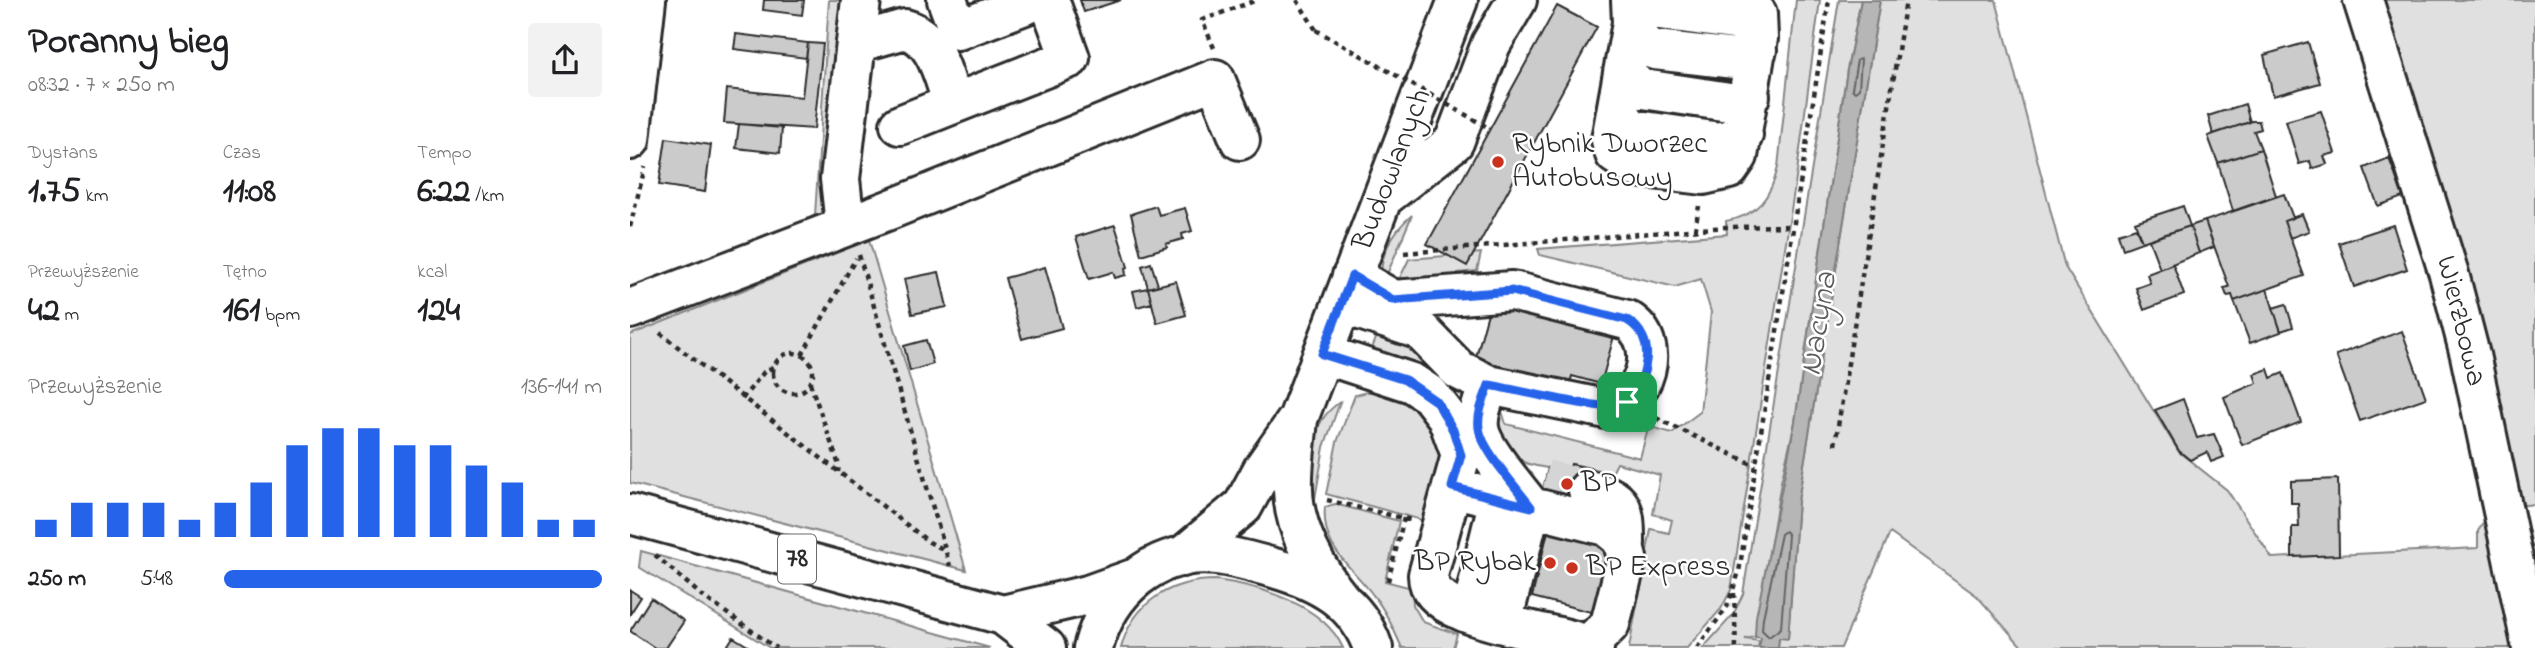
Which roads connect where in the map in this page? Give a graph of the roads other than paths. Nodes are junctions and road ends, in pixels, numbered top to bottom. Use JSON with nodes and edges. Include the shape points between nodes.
{"nodes":[{"id":1,"x":646,"y":0,"type":"edge"},
{"id":2,"x":861,"y":0,"type":"edge"},
{"id":3,"x":947,"y":0,"type":"edge"},
{"id":4,"x":1038,"y":0,"type":"edge"},
{"id":5,"x":1049,"y":0,"type":"edge"},
{"id":6,"x":1458,"y":0,"type":"edge"},
{"id":7,"x":1517,"y":0,"type":"edge"},
{"id":8,"x":1746,"y":0,"type":"edge"},
{"id":9,"x":2363,"y":0,"type":"edge"},
{"id":10,"x":1633,"y":10,"type":"edge"},
{"id":11,"x":856,"y":43,"type":"junction"},
{"id":12,"x":1757,"y":50,"type":"junction"},
{"id":13,"x":1623,"y":72,"type":"junction"},
{"id":14,"x":1750,"y":96,"type":"junction"},
{"id":15,"x":953,"y":104,"type":"junction"},
{"id":16,"x":900,"y":125,"type":"dead end"},
{"id":17,"x":630,"y":140,"type":"edge"},
{"id":18,"x":1240,"y":140,"type":"dead end"},
{"id":19,"x":1384,"y":197,"type":"junction"},
{"id":20,"x":853,"y":241,"type":"junction"},
{"id":21,"x":1347,"y":290,"type":"junction"},
{"id":22,"x":1476,"y":294,"type":"junction"},
{"id":23,"x":643,"y":320,"type":"edge"},
{"id":24,"x":1322,"y":354,"type":"junction"},
{"id":25,"x":1449,"y":358,"type":"junction"},
{"id":26,"x":1489,"y":385,"type":"junction"},
{"id":27,"x":1444,"y":412,"type":"junction"},
{"id":28,"x":1298,"y":419,"type":"junction"},
{"id":29,"x":1500,"y":489,"type":"junction"},
{"id":30,"x":1588,"y":490,"type":"tunnel mouth"},
{"id":31,"x":630,"y":514,"type":"edge"},
{"id":32,"x":1625,"y":543,"type":"junction"},
{"id":33,"x":1182,"y":557,"type":"junction"},
{"id":34,"x":1135,"y":578,"type":"junction"},
{"id":35,"x":1341,"y":600,"type":"junction"},
{"id":36,"x":1473,"y":613,"type":"junction"},
{"id":37,"x":1003,"y":615,"type":"junction"},
{"id":38,"x":1574,"y":645,"type":"edge"},
{"id":39,"x":1046,"y":648,"type":"edge"},
{"id":40,"x":1093,"y":648,"type":"edge"},
{"id":41,"x":1373,"y":648,"type":"edge"},
{"id":42,"x":2532,"y":648,"type":"edge"}],
"edges":[{"from":1,"to":17,"type":"street"},
{"from":2,"to":11,"type":"street"},
{"from":3,"to":4,"type":"street","via":[[958,30]]},
{"from":5,"to":15,"type":"street","via":[[1070,58]]},
{"from":6,"to":19,"type":"street","name":"Budowlanych"},
{"from":7,"to":19,"type":"street","via":[[1491,44],[1454,142]]},
{"from":8,"to":10,"type":"street","via":[[1747,10],[1733,20]]},
{"from":8,"to":12,"type":"street","via":[[1757,14]]},
{"from":9,"to":42,"type":"street","name":"Wierzbowa","via":[[2455,297]]},
{"from":10,"to":12,"type":"street","via":[[1645,46],[1655,50],[1735,59]]},
{"from":10,"to":13,"type":"street"},
{"from":11,"to":15,"type":"street","via":[[912,31],[930,44]]},
{"from":11,"to":20,"type":"street","via":[[840,190]]},
{"from":12,"to":14,"type":"street"},
{"from":13,"to":14,"type":"street","via":[[1639,88],[1736,103]]},
{"from":13,"to":14,"type":"street","via":[[1611,140],[1615,154],[1635,167],[1718,174],[1729,169],[1738,156]]},
{"from":15,"to":16,"type":"street"},
{"from":18,"to":20,"type":"street","via":[[1216,79]]},
{"from":19,"to":21,"type":"street","name":"Budowlanych"},
{"from":20,"to":23,"type":"street"},
{"from":21,"to":22,"type":"street","via":[[1393,300]]},
{"from":21,"to":24,"type":"street","name":"Budowlanych"},
{"from":21,"to":25,"type":"street","via":[[1420,330]]},
{"from":22,"to":25,"type":"street","via":[[1460,305]]},
{"from":22,"to":26,"type":"street","via":[[1512,291],[1633,323],[1644,338],[1647,355],[1639,388],[1627,402],[1606,409]]},
{"from":24,"to":27,"type":"street","via":[[1412,383]]},
{"from":24,"to":28,"type":"street","name":"Budowlanych"},
{"from":25,"to":26,"type":"street","via":[[1460,370]]},
{"from":25,"to":27,"type":"street"},
{"from":26,"to":29,"type":"street","via":[[1479,431]]},
{"from":27,"to":29,"type":"street","via":[[1461,455]]},
{"from":28,"to":33,"type":"street","name":"Budowlanych","via":[[1262,469],[1243,506]]},
{"from":28,"to":35,"type":"street","name":"Budowlanych","via":[[1293,487],[1297,513],[1320,570]]},
{"from":29,"to":32,"type":"street","via":[[1606,526]]},
{"from":29,"to":36,"type":"street"},
{"from":29,"to":36,"type":"street"},
{"from":29,"to":36,"type":"street","via":[[1441,527],[1428,577],[1433,592]]},
{"from":30,"to":32,"type":"street","via":[[1619,502]]},
{"from":31,"to":37,"type":"street","number":"78"},
{"from":32,"to":38,"type":"street","via":[[1627,558],[1614,615],[1604,633]]},
{"from":33,"to":34,"type":"street","number":"78"},
{"from":33,"to":35,"type":"street","number":"78","via":[[1242,559],[1311,580]]},
{"from":34,"to":37,"type":"street","number":"78","via":[[1088,595]]},
{"from":34,"to":40,"type":"street","number":"78","via":[[1111,603]]},
{"from":35,"to":41,"type":"street","number":"78","via":[[1359,620]]},
{"from":36,"to":38,"type":"street"},
{"from":37,"to":39,"type":"street","number":"78"}]}
